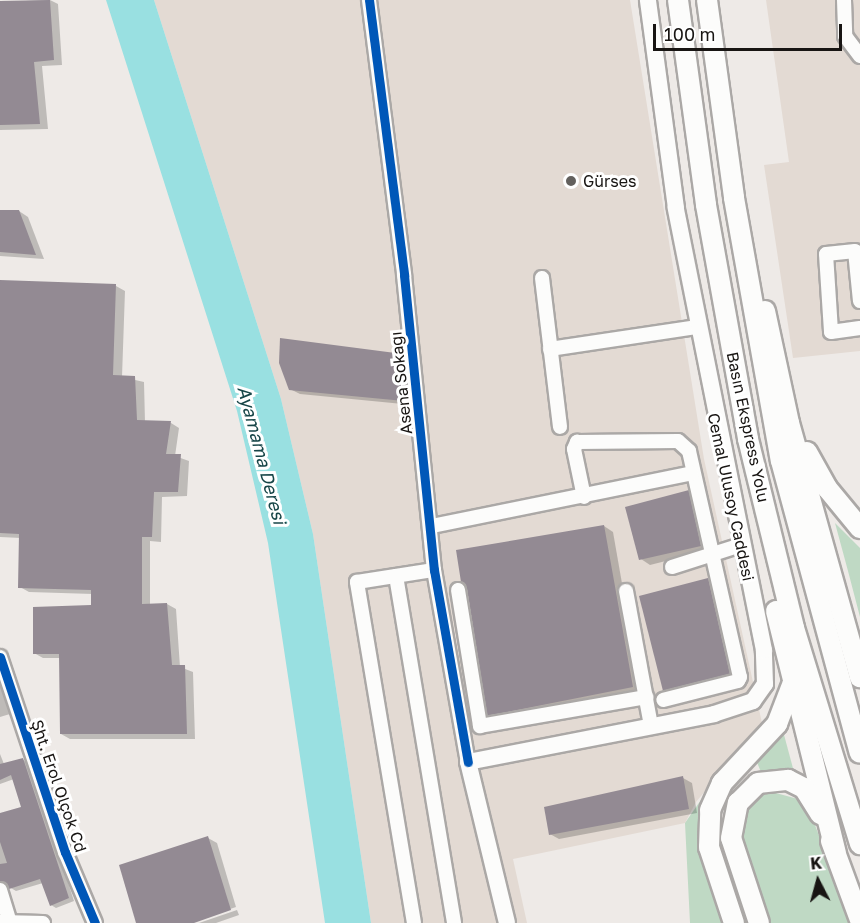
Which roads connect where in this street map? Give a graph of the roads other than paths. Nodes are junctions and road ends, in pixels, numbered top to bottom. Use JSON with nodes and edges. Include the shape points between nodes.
{"nodes":[{"id":1,"x":369,"y":0,"type":"edge"},
{"id":2,"x":648,"y":0,"type":"edge"},
{"id":3,"x":678,"y":0,"type":"edge"},
{"id":4,"x":706,"y":0,"type":"edge"},
{"id":5,"x":844,"y":0,"type":"edge"},
{"id":6,"x":860,"y":56,"type":"edge"},
{"id":7,"x":744,"y":256,"type":"junction"},
{"id":8,"x":542,"y":278,"type":"dead end"},
{"id":9,"x":860,"y":301,"type":"edge"},
{"id":10,"x":697,"y":327,"type":"junction"},
{"id":11,"x":860,"y":328,"type":"edge"},
{"id":12,"x":550,"y":349,"type":"junction"},
{"id":13,"x":778,"y":365,"type":"junction"},
{"id":14,"x":560,"y":427,"type":"dead end"},
{"id":15,"x":748,"y":439,"type":"junction"},
{"id":16,"x":692,"y":473,"type":"junction"},
{"id":17,"x":584,"y":497,"type":"junction"},
{"id":18,"x":432,"y":525,"type":"junction"},
{"id":19,"x":860,"y":528,"type":"edge"},
{"id":20,"x":741,"y":545,"type":"junction"},
{"id":21,"x":715,"y":554,"type":"junction"},
{"id":22,"x":672,"y":567,"type":"dead end"},
{"id":23,"x":435,"y":570,"type":"junction"},
{"id":24,"x":396,"y":576,"type":"junction"},
{"id":25,"x":458,"y":590,"type":"dead end"},
{"id":26,"x":627,"y":591,"type":"dead end"},
{"id":27,"x":0,"y":657,"type":"edge"},
{"id":28,"x":860,"y":677,"type":"edge"},
{"id":29,"x":793,"y":682,"type":"junction"},
{"id":30,"x":646,"y":697,"type":"junction"},
{"id":31,"x":663,"y":700,"type":"dead end"},
{"id":32,"x":651,"y":726,"type":"junction"},
{"id":33,"x":860,"y":753,"type":"edge"},
{"id":34,"x":468,"y":762,"type":"junction"},
{"id":35,"x":860,"y":844,"type":"edge"},
{"id":36,"x":836,"y":852,"type":"junction"},
{"id":37,"x":0,"y":890,"type":"edge"},
{"id":38,"x":860,"y":920,"type":"edge"},
{"id":39,"x":0,"y":922,"type":"edge"},
{"id":40,"x":10,"y":923,"type":"edge"},
{"id":41,"x":43,"y":923,"type":"edge"},
{"id":42,"x":95,"y":923,"type":"edge"},
{"id":43,"x":414,"y":923,"type":"edge"},
{"id":44,"x":454,"y":923,"type":"edge"},
{"id":45,"x":507,"y":923,"type":"edge"},
{"id":46,"x":734,"y":923,"type":"edge"},
{"id":47,"x":759,"y":923,"type":"edge"}],
"edges":[{"from":1,"to":18,"type":"street","name":"Asena Sokağı"},
{"from":2,"to":10,"type":"main road","name":"Cemal Ulusoy Caddesi","via":[[676,208]]},
{"from":3,"to":15,"type":"highway","name":"Basın Ekspress Yolu","via":[[705,195]]},
{"from":4,"to":7,"type":"highway","name":"Basın Ekspress Yolu"},
{"from":5,"to":6,"type":"street","via":[[845,36]]},
{"from":7,"to":13,"type":"highway","via":[[762,298]]},
{"from":7,"to":33,"type":"highway","name":"Basın Ekspress Yolu","via":[[781,461]]},
{"from":8,"to":12,"type":"street"},
{"from":9,"to":11,"type":"street","via":[[855,251],[826,254],[831,332]]},
{"from":10,"to":12,"type":"street"},
{"from":10,"to":20,"type":"main road","name":"Cemal Ulusoy Caddesi"},
{"from":12,"to":14,"type":"street"},
{"from":13,"to":19,"type":"highway","via":[[817,473]]},
{"from":13,"to":28,"type":"highway","via":[[789,423]]},
{"from":15,"to":29,"type":"highway","via":[[754,514]]},
{"from":15,"to":35,"type":"highway","name":"Basın Ekspress Yolu","via":[[797,637]]},
{"from":16,"to":17,"type":"street"},
{"from":16,"to":17,"type":"street","via":[[689,451],[678,441],[579,441],[574,448]]},
{"from":16,"to":21,"type":"street"},
{"from":17,"to":18,"type":"street"},
{"from":18,"to":23,"type":"street","name":"Asena Sokağı"},
{"from":20,"to":21,"type":"street"},
{"from":20,"to":32,"type":"main road","name":"Cemal Ulusoy Caddesi","via":[[764,650],[765,684],[753,701],[714,714]]},
{"from":21,"to":22,"type":"street"},
{"from":21,"to":31,"type":"street","via":[[740,677],[738,681]]},
{"from":23,"to":24,"type":"street"},
{"from":23,"to":34,"type":"street","name":"Asena Sokağı"},
{"from":24,"to":43,"type":"street","via":[[357,582]]},
{"from":24,"to":44,"type":"street"},
{"from":25,"to":30,"type":"street","via":[[480,726]]},
{"from":26,"to":30,"type":"street"},
{"from":27,"to":42,"type":"street","name":"Şht. Erol Olçok Cd","via":[[65,852]]},
{"from":29,"to":36,"type":"highway"},
{"from":29,"to":46,"type":"highway","via":[[777,724],[722,783],[710,810],[709,847]]},
{"from":30,"to":32,"type":"street"},
{"from":32,"to":34,"type":"main road","name":"Cemal Ulusoy Caddesi"},
{"from":34,"to":45,"type":"main road","name":"Asena Sokağı"},
{"from":36,"to":38,"type":"highway"},
{"from":36,"to":47,"type":"highway","via":[[813,798],[804,788],[788,780],[773,779],[746,791],[732,815],[731,838]]},
{"from":37,"to":40,"type":"street"},
{"from":39,"to":40,"type":"street"},
{"from":40,"to":41,"type":"street"}]}
